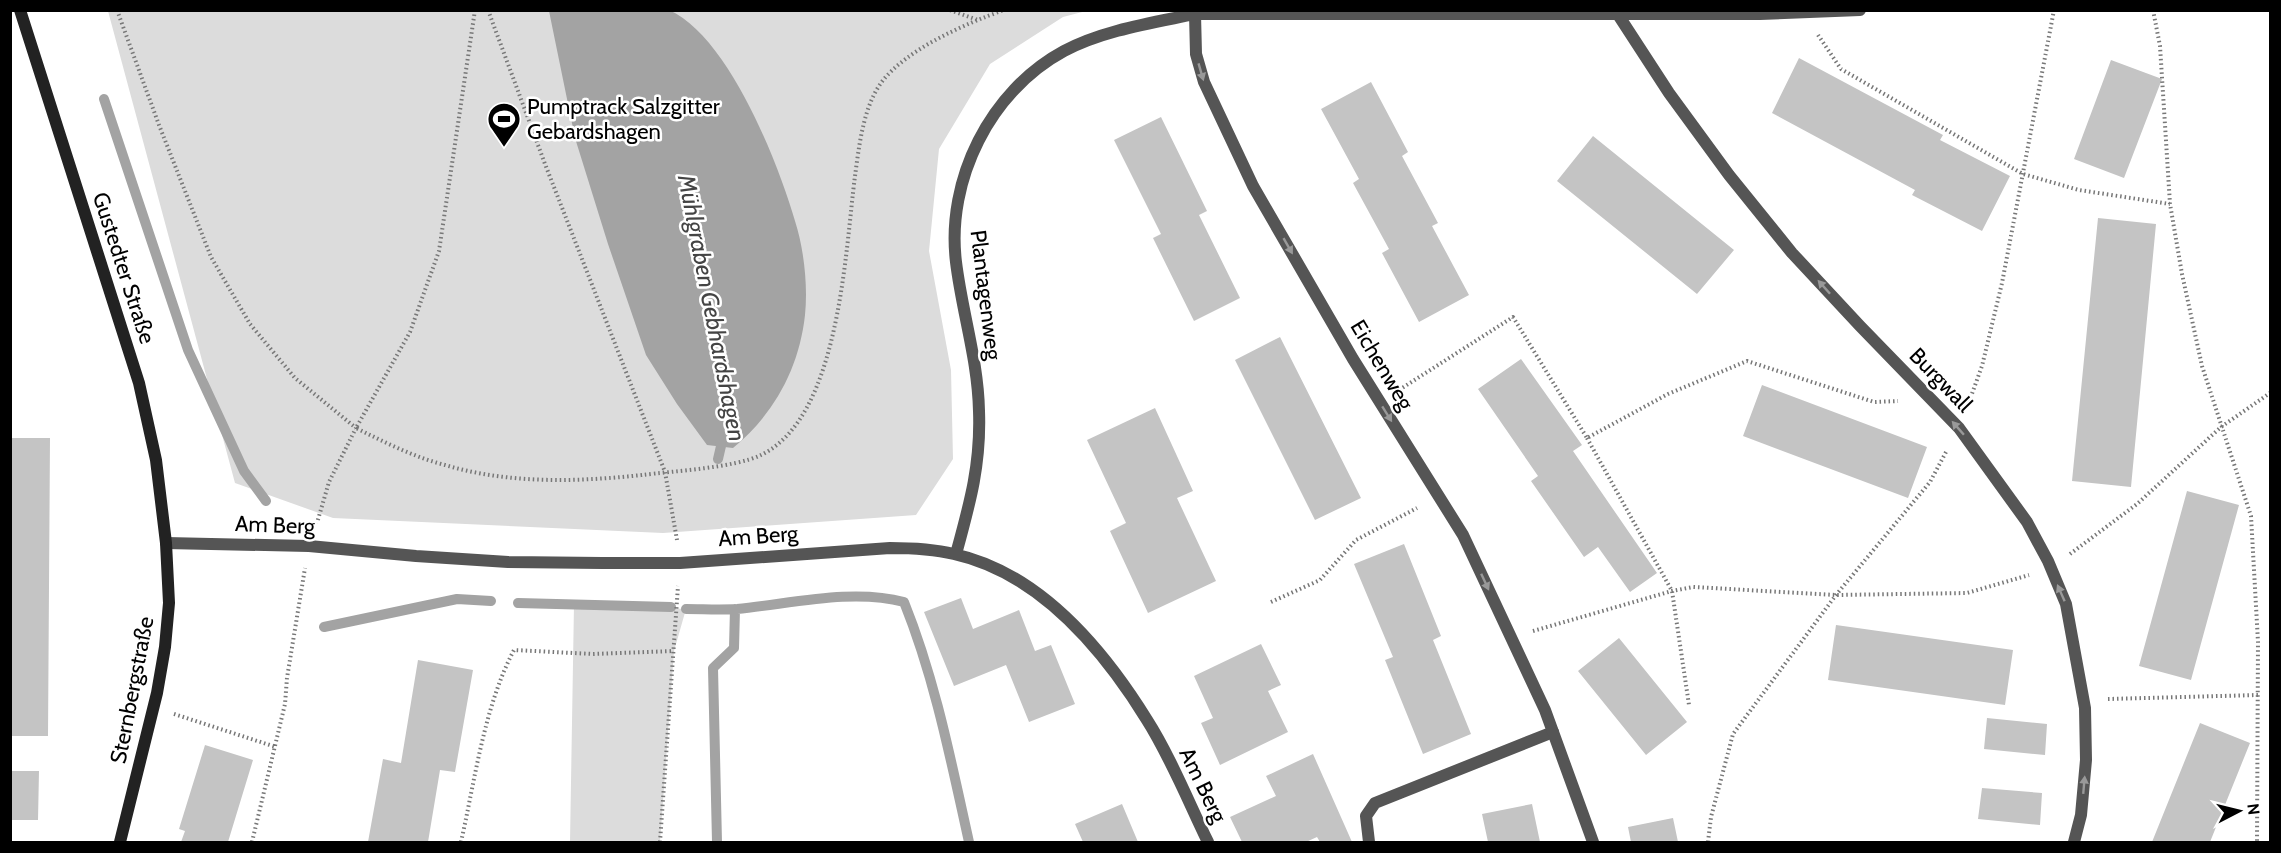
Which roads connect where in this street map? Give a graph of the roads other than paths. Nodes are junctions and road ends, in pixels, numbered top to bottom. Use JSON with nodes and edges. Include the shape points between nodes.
{"nodes":[{"id":1,"x":20,"y":10,"type":"edge"},
{"id":2,"x":1860,"y":10,"type":"edge"},
{"id":3,"x":1615,"y":12,"type":"edge"},
{"id":4,"x":1195,"y":14,"type":"junction"},
{"id":5,"x":166,"y":543,"type":"junction"},
{"id":6,"x":956,"y":554,"type":"junction"},
{"id":7,"x":1553,"y":732,"type":"junction"},
{"id":8,"x":120,"y":843,"type":"edge"},
{"id":9,"x":1208,"y":843,"type":"edge"},
{"id":10,"x":1368,"y":843,"type":"edge"},
{"id":11,"x":1593,"y":843,"type":"edge"},
{"id":12,"x":2074,"y":843,"type":"edge"}],
"edges":[{"from":1,"to":5,"type":"main road","name":"Gustedter Straße","via":[[138,382],[156,460]]},
{"from":2,"to":3,"type":"street","name":"Plantagenweg"},
{"from":3,"to":4,"type":"street","name":"Plantagenweg"},
{"from":12,"to":3,"type":"street","name":"Burgwall","one_way":true,"via":[[2086,760],[2084,699],[2066,604],[2027,522],[1959,428],[1792,253],[1729,175]]},
{"from":4,"to":6,"type":"street","name":"Plantagenweg","via":[[1119,31],[1065,51],[1029,75],[1004,102],[966,166],[956,213],[956,261],[972,347],[979,446],[974,491]]},
{"from":4,"to":7,"type":"street","name":"Eichenweg","one_way":true,"via":[[1196,54],[1204,82],[1253,186],[1463,535]]},
{"from":5,"to":6,"type":"street","name":"Am Berg","via":[[309,546],[525,562],[680,562],[890,548]]},
{"from":5,"to":8,"type":"main road","name":"Sternbergstraße","via":[[169,603],[165,647]]},
{"from":6,"to":9,"type":"street","name":"Am Berg","via":[[1028,586],[1107,660],[1148,721]]},
{"from":7,"to":10,"type":"street","via":[[1376,803],[1366,816]]},
{"from":7,"to":11,"type":"street","name":"Eichenweg"}]}
